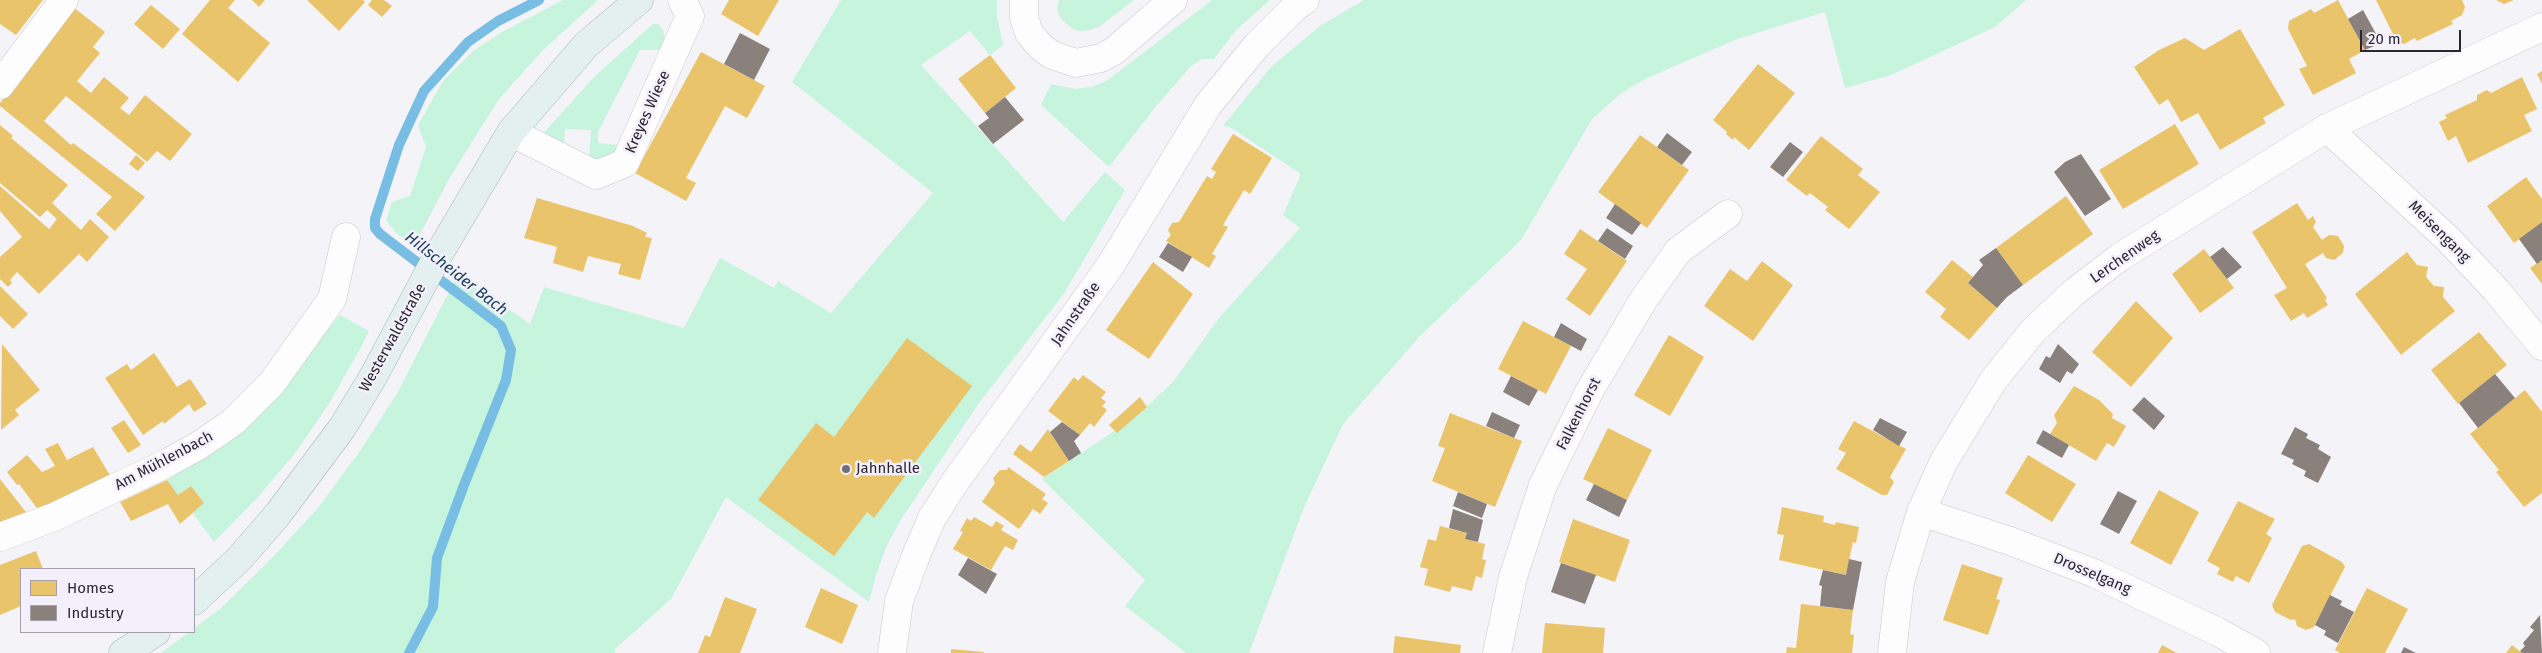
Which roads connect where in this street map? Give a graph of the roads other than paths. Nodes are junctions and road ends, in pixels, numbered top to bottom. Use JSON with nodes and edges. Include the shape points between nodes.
{"nodes":[{"id":1,"x":64,"y":0,"type":"edge"},
{"id":2,"x":639,"y":0,"type":"edge"},
{"id":3,"x":682,"y":0,"type":"edge"},
{"id":4,"x":1024,"y":0,"type":"edge"},
{"id":5,"x":1173,"y":0,"type":"edge"},
{"id":6,"x":1305,"y":0,"type":"edge"},
{"id":7,"x":2542,"y":27,"type":"edge"},
{"id":8,"x":0,"y":85,"type":"edge"},
{"id":9,"x":2327,"y":128,"type":"junction"},
{"id":10,"x":510,"y":132,"type":"junction"},
{"id":11,"x":1728,"y":214,"type":"dead end"},
{"id":12,"x":346,"y":237,"type":"dead end"},
{"id":13,"x":2542,"y":346,"type":"edge"},
{"id":14,"x":1922,"y":512,"type":"junction"},
{"id":15,"x":0,"y":538,"type":"edge"},
{"id":16,"x":195,"y":600,"type":"edge"},
{"id":17,"x":154,"y":633,"type":"edge"},
{"id":18,"x":123,"y":653,"type":"edge"},
{"id":19,"x":892,"y":653,"type":"edge"},
{"id":20,"x":1497,"y":653,"type":"edge"},
{"id":21,"x":1892,"y":653,"type":"edge"},
{"id":22,"x":2256,"y":653,"type":"edge"}],
"edges":[{"from":1,"to":8,"type":"street"},
{"from":2,"to":10,"type":"main road","name":"Westerwaldstraße","via":[[586,45]]},
{"from":3,"to":10,"type":"street","name":"Kreyes Wiese","via":[[690,16],[625,163],[596,175]]},
{"from":4,"to":5,"type":"street","via":[[1024,17],[1029,33],[1041,48],[1052,56],[1076,62],[1101,58],[1114,51]]},
{"from":6,"to":19,"type":"street","name":"Jahnstraße","via":[[1257,45],[1208,105],[1110,266],[932,518],[900,600]]},
{"from":7,"to":9,"type":"street","name":"Lerchenweg"},
{"from":9,"to":13,"type":"street","name":"Meisengang","via":[[2447,238]]},
{"from":9,"to":14,"type":"street","name":"Lerchenweg","via":[[2120,258],[2073,293],[2032,332],[1993,381],[1944,461]]},
{"from":10,"to":16,"type":"main road","name":"Westerwaldstraße","via":[[342,428],[278,514],[239,559]]},
{"from":11,"to":20,"type":"street","name":"Falkenhorst","via":[[1678,251],[1642,302],[1589,392],[1543,484],[1513,578]]},
{"from":12,"to":15,"type":"street","name":"Am Mühlenbach","via":[[332,299],[272,383],[233,422],[167,463],[54,517]]},
{"from":14,"to":21,"type":"street","name":"Lerchenweg","via":[[1900,582]]},
{"from":14,"to":22,"type":"street","name":"Drosselgang","via":[[2096,574]]},
{"from":17,"to":18,"type":"main road"}]}
